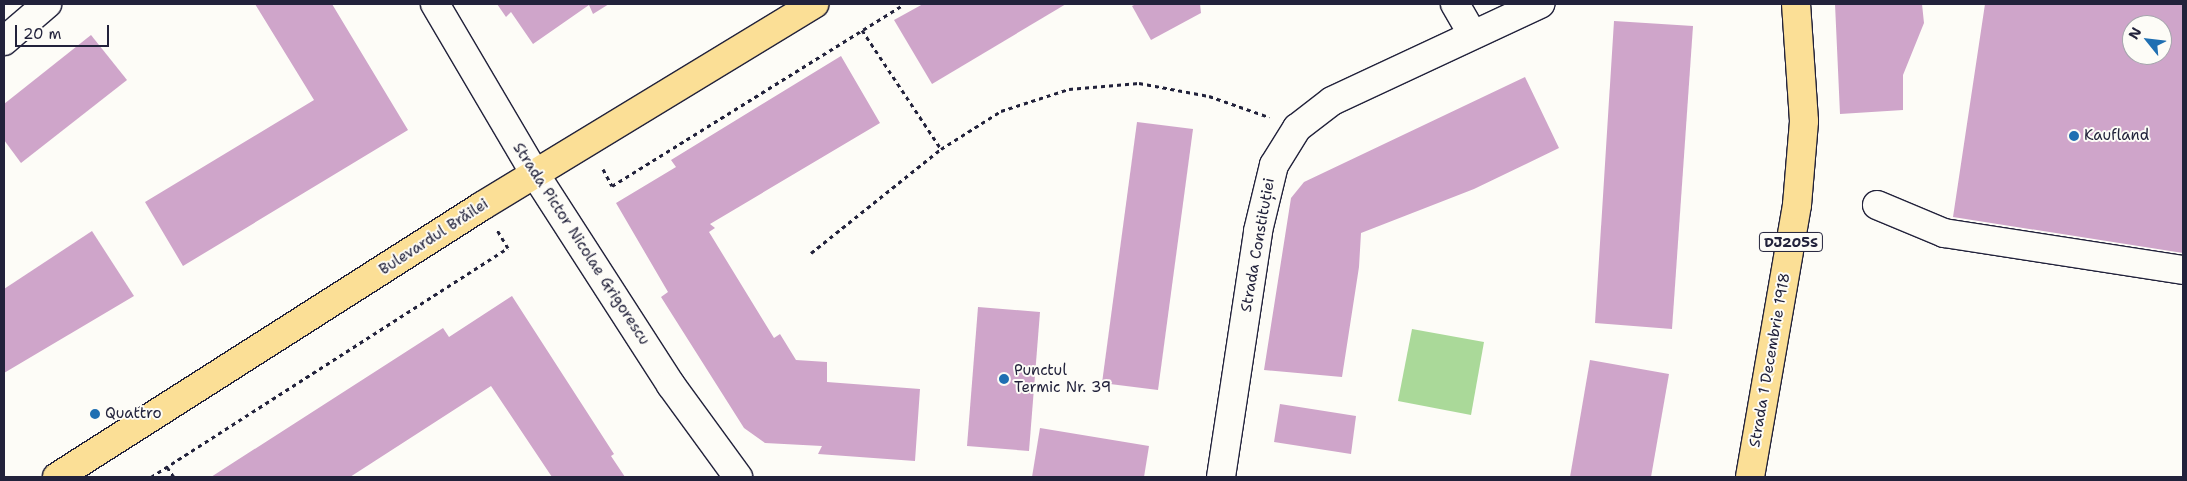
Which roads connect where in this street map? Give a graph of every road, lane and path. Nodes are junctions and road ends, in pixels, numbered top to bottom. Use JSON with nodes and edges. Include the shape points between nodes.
{"nodes":[{"id":1,"x":435,"y":4,"type":"edge"},
{"id":2,"x":814,"y":4,"type":"edge"},
{"id":3,"x":904,"y":4,"type":"edge"},
{"id":4,"x":1455,"y":4,"type":"edge"},
{"id":5,"x":1540,"y":4,"type":"edge"},
{"id":6,"x":1796,"y":4,"type":"edge"},
{"id":7,"x":41,"y":6,"type":"edge"},
{"id":8,"x":862,"y":30,"type":"junction"},
{"id":9,"x":1472,"y":33,"type":"junction"},
{"id":10,"x":4,"y":42,"type":"edge"},
{"id":11,"x":1297,"y":128,"type":"junction"},
{"id":12,"x":941,"y":150,"type":"junction"},
{"id":13,"x":535,"y":174,"type":"junction"},
{"id":14,"x":612,"y":186,"type":"dead end"},
{"id":15,"x":1877,"y":204,"type":"dead end"},
{"id":16,"x":508,"y":248,"type":"dead end"},
{"id":17,"x":811,"y":252,"type":"dead end"},
{"id":18,"x":2183,"y":270,"type":"edge"},
{"id":19,"x":167,"y":467,"type":"junction"},
{"id":20,"x":57,"y":477,"type":"edge"},
{"id":21,"x":151,"y":477,"type":"edge"},
{"id":22,"x":174,"y":477,"type":"edge"},
{"id":23,"x":738,"y":477,"type":"edge"},
{"id":24,"x":1221,"y":477,"type":"edge"},
{"id":25,"x":1750,"y":477,"type":"edge"}],
"edges":[{"from":1,"to":13,"type":"street","name":"Strada Pictor Nicolae Grigorescu"},
{"from":2,"to":13,"type":"main road","name":"Bulevardul Brăilei"},
{"from":3,"to":8,"type":"path"},
{"from":4,"to":9,"type":"street"},
{"from":5,"to":9,"type":"street","name":"Strada Constituției"},
{"from":6,"to":25,"type":"main road","name":"Strada 1 Decembrie 1918","number":"DJ205S","via":[[1804,121],[1797,205]]},
{"from":7,"to":10,"type":"street"},
{"from":8,"to":12,"type":"path"},
{"from":8,"to":14,"type":"path"},
{"from":9,"to":11,"type":"street","name":"Strada Constituției","via":[[1332,101]]},
{"from":11,"to":12,"type":"path","via":[[1209,96],[1139,83],[1069,89],[1001,111]]},
{"from":11,"to":24,"type":"street","name":"Strada Constituției","via":[[1274,165],[1258,231]]},
{"from":12,"to":17,"type":"path"},
{"from":13,"to":20,"type":"main road","name":"Bulevardul Brăilei"},
{"from":13,"to":23,"type":"street","name":"Strada Pictor Nicolae Grigorescu","via":[[671,385]]},
{"from":15,"to":18,"type":"street","via":[[1944,233]]},
{"from":16,"to":19,"type":"path"},
{"from":19,"to":21,"type":"path"},
{"from":19,"to":22,"type":"path"}]}
